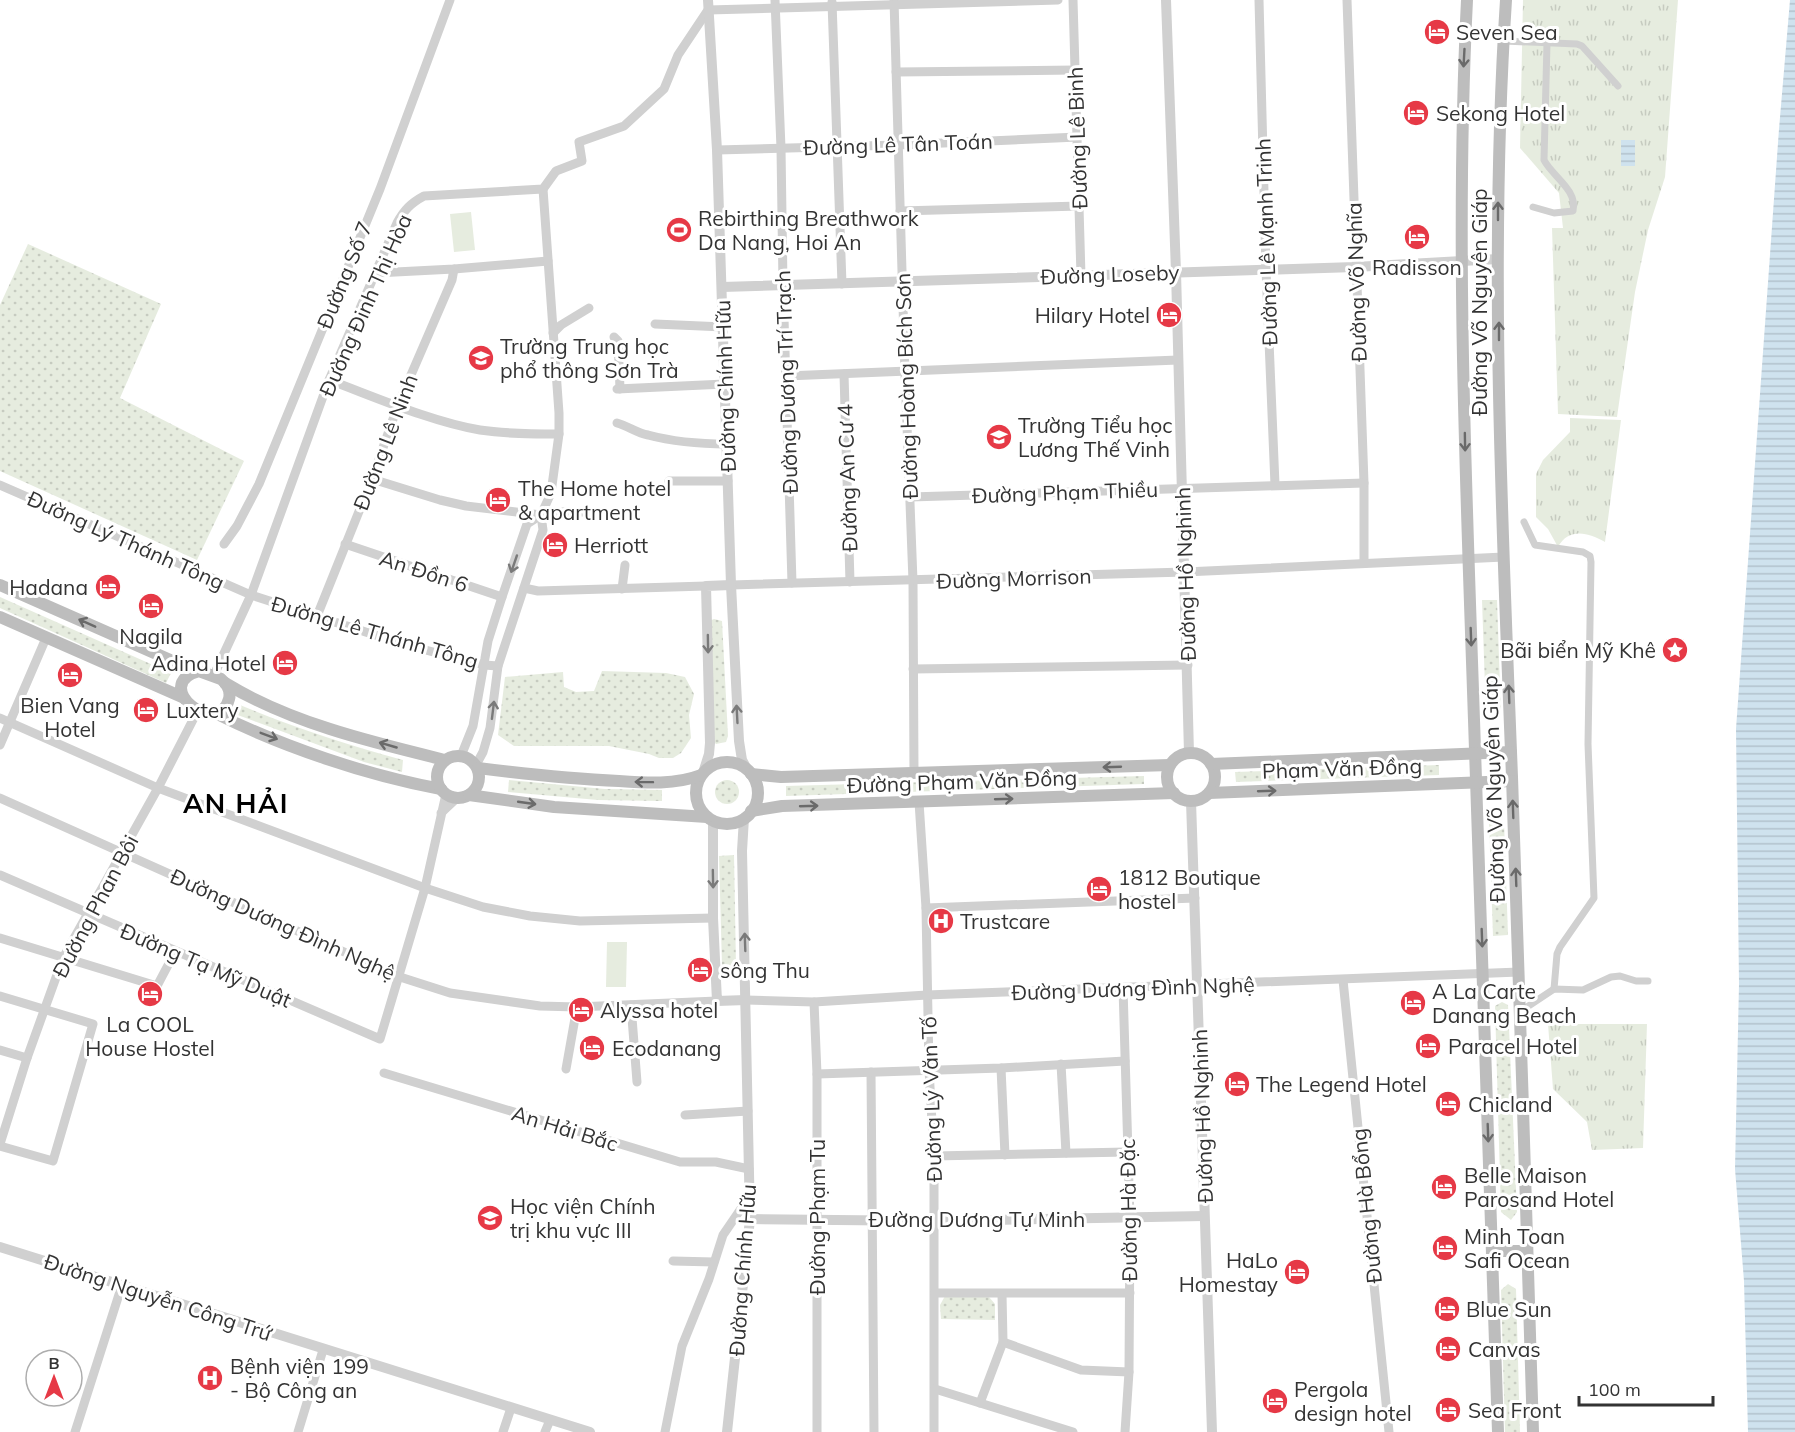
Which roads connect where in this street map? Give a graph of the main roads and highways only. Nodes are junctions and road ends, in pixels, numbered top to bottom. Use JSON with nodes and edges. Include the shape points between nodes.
{"nodes":[{"id":1,"x":1467,"y":0,"type":"edge"},
{"id":2,"x":1506,"y":0,"type":"edge"},
{"id":3,"x":0,"y":585,"type":"edge"},
{"id":4,"x":0,"y":617,"type":"edge"},
{"id":5,"x":199,"y":671,"type":"junction"},
{"id":6,"x":225,"y":683,"type":"junction"},
{"id":7,"x":182,"y":697,"type":"junction"},
{"id":8,"x":215,"y":713,"type":"junction"},
{"id":9,"x":1511,"y":752,"type":"junction"},
{"id":10,"x":1475,"y":753,"type":"junction"},
{"id":11,"x":444,"y":760,"type":"junction"},
{"id":12,"x":1211,"y":764,"type":"junction"},
{"id":13,"x":1170,"y":765,"type":"junction"},
{"id":14,"x":477,"y":767,"type":"junction"},
{"id":15,"x":749,"y":772,"type":"junction"},
{"id":16,"x":702,"y":774,"type":"junction"},
{"id":17,"x":1512,"y":781,"type":"junction"},
{"id":18,"x":1476,"y":782,"type":"junction"},
{"id":19,"x":1174,"y":793,"type":"junction"},
{"id":20,"x":1209,"y":793,"type":"junction"},
{"id":21,"x":453,"y":794,"type":"junction"},
{"id":22,"x":748,"y":815,"type":"junction"},
{"id":23,"x":710,"y":818,"type":"junction"},
{"id":24,"x":1492,"y":1251,"type":"junction"},
{"id":25,"x":1527,"y":1251,"type":"junction"},
{"id":26,"x":1498,"y":1432,"type":"edge"},
{"id":27,"x":1533,"y":1432,"type":"edge"}],
"edges":[{"from":1,"to":10,"type":"main road","name":"Đường Võ Nguyên Giáp","one_way":true,"via":[[1462,103],[1462,261]]},
{"from":9,"to":2,"type":"main road","name":"Đường Võ Nguyên Giáp","one_way":true,"via":[[1500,463],[1498,259]]},
{"from":5,"to":3,"type":"main road","one_way":true},
{"from":4,"to":7,"type":"main road"},
{"from":5,"to":6,"type":"main road"},
{"from":5,"to":7,"type":"main road","via":[[184,681]]},
{"from":6,"to":8,"type":"main road","via":[[228,701]]},
{"from":11,"to":6,"type":"main road","one_way":true,"via":[[315,723],[246,696]]},
{"from":7,"to":8,"type":"main road","via":[[198,710]]},
{"from":8,"to":21,"type":"main road","one_way":true,"via":[[354,768]]},
{"from":9,"to":10,"type":"main road"},
{"from":9,"to":17,"type":"main road","name":"Đường Võ Nguyên Giáp"},
{"from":10,"to":12,"type":"main road","name":"Phạm Văn Đồng"},
{"from":10,"to":18,"type":"main road","name":"Đường Võ Nguyên Giáp"},
{"from":11,"to":14,"type":"main road","via":[[461,756]]},
{"from":11,"to":21,"type":"main road","via":[[437,774]]},
{"from":12,"to":13,"type":"main road","via":[[1198,754],[1189,753]]},
{"from":12,"to":20,"type":"main road","via":[[1215,776]]},
{"from":13,"to":15,"type":"main road","name":"Đường Phạm Văn Đồng","one_way":true,"via":[[781,777]]},
{"from":13,"to":19,"type":"main road","via":[[1167,777]]},
{"from":16,"to":14,"type":"main road","one_way":true,"via":[[679,782],[622,782],[539,777]]},
{"from":14,"to":21,"type":"main road","via":[[478,783]]},
{"from":15,"to":16,"type":"main road","via":[[725,762]]},
{"from":15,"to":22,"type":"main road","via":[[757,796]]},
{"from":16,"to":23,"type":"main road","via":[[696,797]]},
{"from":17,"to":18,"type":"main road"},
{"from":25,"to":17,"type":"main road","name":"Đường Võ Nguyên Giáp","one_way":true},
{"from":20,"to":18,"type":"main road","name":"Phạm Văn Đồng","one_way":true},
{"from":18,"to":24,"type":"main road","name":"Đường Võ Nguyên Giáp","one_way":true},
{"from":19,"to":20,"type":"main road","via":[[1191,801]]},
{"from":22,"to":19,"type":"main road","name":"Đường Phạm Văn Đồng","one_way":true,"via":[[782,806]]},
{"from":21,"to":23,"type":"main road","one_way":true,"via":[[554,807]]},
{"from":22,"to":23,"type":"main road","via":[[729,823]]},
{"from":24,"to":25,"type":"main road"},
{"from":24,"to":26,"type":"main road","name":"Đường Võ Nguyên Giáp"},
{"from":25,"to":27,"type":"main road","name":"Đường Võ Nguyên Giáp"}]}
